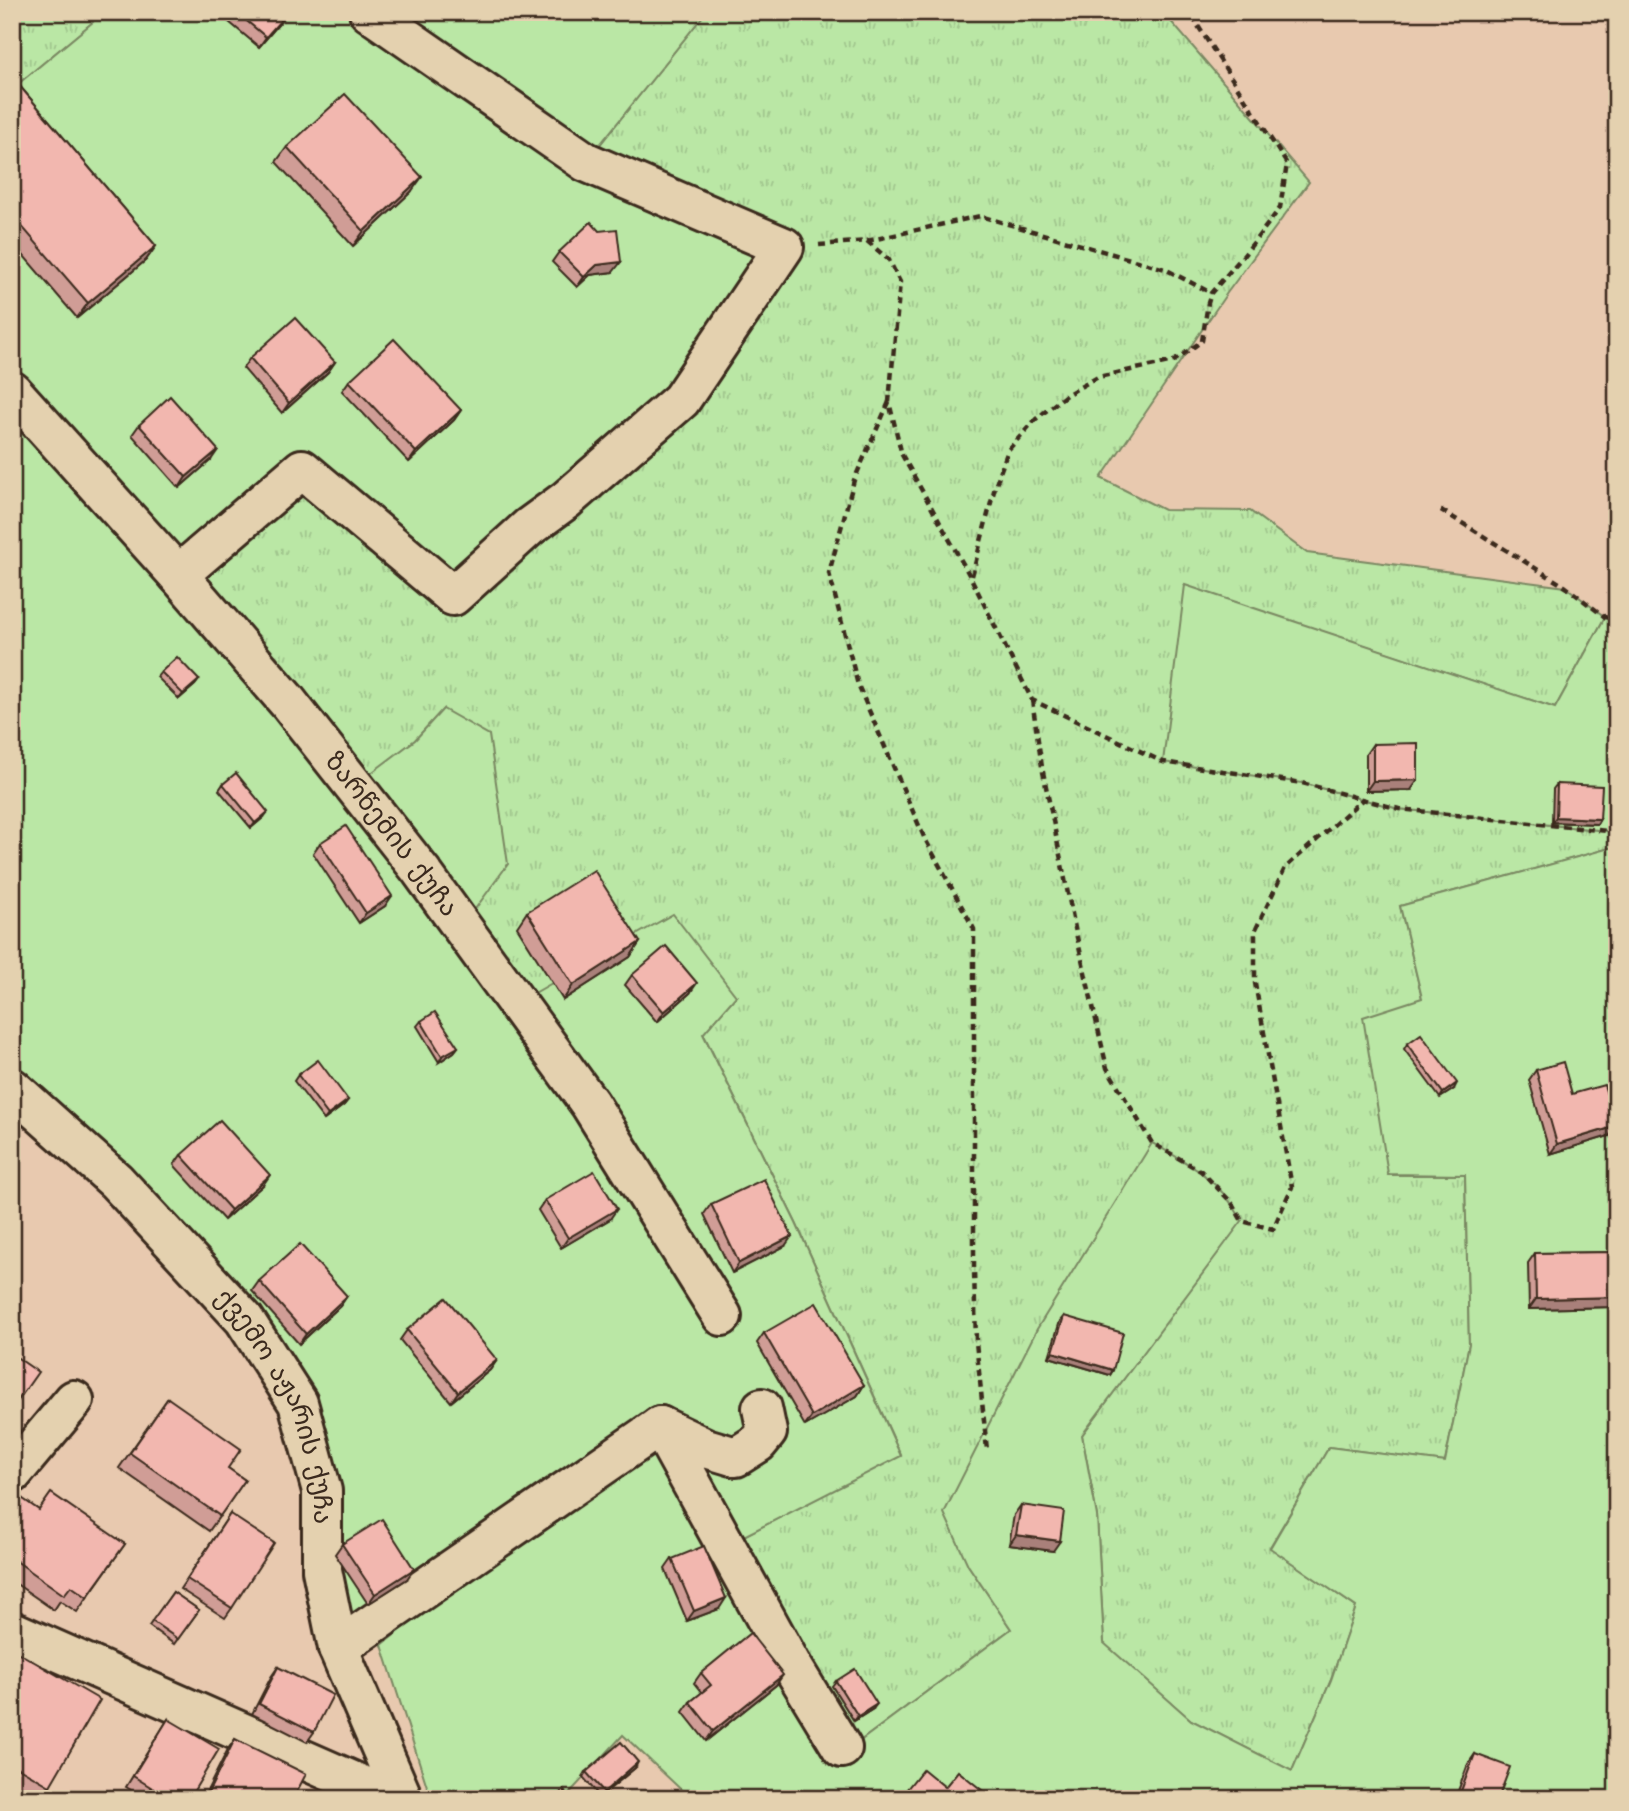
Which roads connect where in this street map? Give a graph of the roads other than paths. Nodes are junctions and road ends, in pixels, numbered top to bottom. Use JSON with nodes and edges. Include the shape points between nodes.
{"nodes":[{"id":1,"x":369,"y":12,"type":"edge"},
{"id":2,"x":12,"y":391,"type":"edge"},
{"id":3,"x":178,"y":575,"type":"junction"},
{"id":4,"x":12,"y":1088,"type":"edge"},
{"id":5,"x":722,"y":1316,"type":"dead end"},
{"id":6,"x":74,"y":1400,"type":"dead end"},
{"id":7,"x":762,"y":1408,"type":"dead end"},
{"id":8,"x":660,"y":1426,"type":"junction"},
{"id":9,"x":12,"y":1474,"type":"edge"},
{"id":10,"x":12,"y":1631,"type":"edge"},
{"id":11,"x":338,"y":1648,"type":"junction"},
{"id":12,"x":842,"y":1748,"type":"dead end"},
{"id":13,"x":393,"y":1799,"type":"edge"},
{"id":14,"x":402,"y":1799,"type":"edge"}],
"edges":[{"from":1,"to":3,"type":"street","via":[[586,162],[784,247],[681,400],[453,596],[302,468]]},
{"from":2,"to":3,"type":"street","name":"ზარწემის ქუჩა"},
{"from":3,"to":5,"type":"street","name":"ზარწემის ქუჩა","via":[[286,701],[421,871],[590,1104]]},
{"from":4,"to":11,"type":"street","name":"ქვემო აჟარის ქუჩა","via":[[116,1181],[244,1319],[298,1403],[322,1491],[322,1570]]},
{"from":6,"to":9,"type":"street"},
{"from":7,"to":8,"type":"street","via":[[767,1432],[736,1457]]},
{"from":8,"to":11,"type":"street"},
{"from":8,"to":12,"type":"street"},
{"from":10,"to":13,"type":"street"},
{"from":11,"to":14,"type":"street","name":"ქვემო აჟარის ქუჩა"}]}
